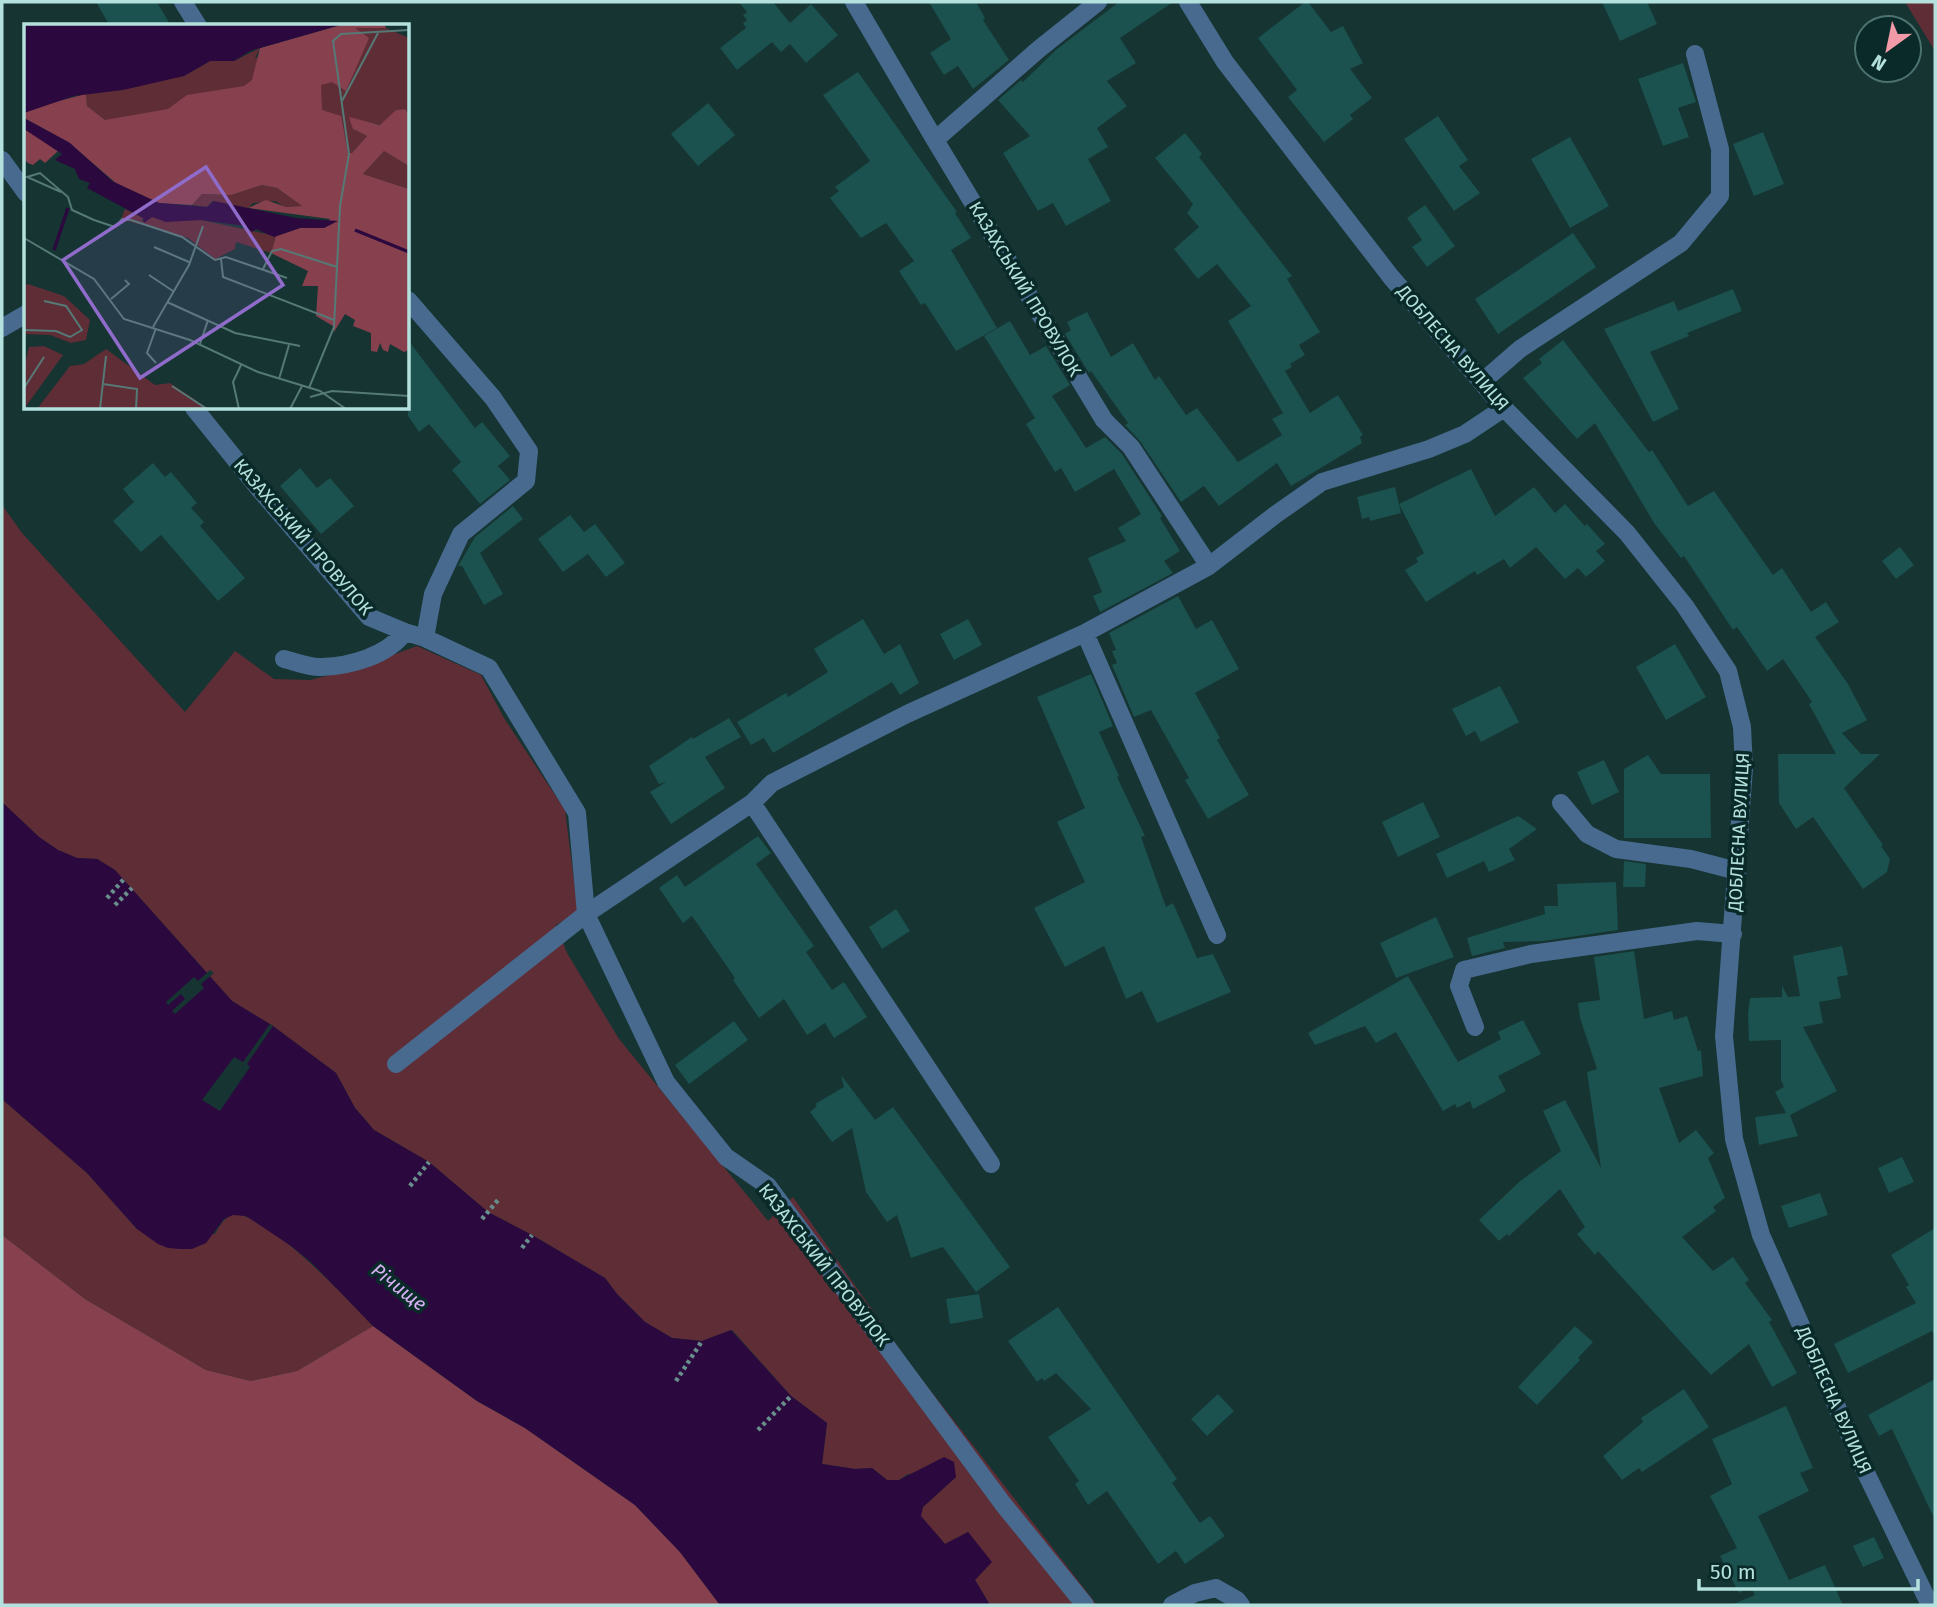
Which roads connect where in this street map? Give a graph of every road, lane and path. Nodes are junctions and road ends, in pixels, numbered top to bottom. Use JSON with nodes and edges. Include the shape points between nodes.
{"nodes":[{"id":1,"x":183,"y":2,"type":"edge"},
{"id":2,"x":854,"y":2,"type":"edge"},
{"id":3,"x":1098,"y":2,"type":"edge"},
{"id":4,"x":1188,"y":2,"type":"edge"},
{"id":5,"x":197,"y":24,"type":"edge"},
{"id":6,"x":1695,"y":54,"type":"dead end"},
{"id":7,"x":935,"y":140,"type":"junction"},
{"id":8,"x":2,"y":160,"type":"edge"},
{"id":9,"x":24,"y":190,"type":"edge"},
{"id":10,"x":410,"y":302,"type":"edge"},
{"id":11,"x":24,"y":315,"type":"edge"},
{"id":12,"x":2,"y":328,"type":"edge"},
{"id":13,"x":1482,"y":382,"type":"junction"},
{"id":14,"x":1504,"y":408,"type":"junction"},
{"id":15,"x":196,"y":410,"type":"edge"},
{"id":16,"x":1209,"y":566,"type":"junction"},
{"id":17,"x":405,"y":632,"type":"junction"},
{"id":18,"x":1085,"y":633,"type":"junction"},
{"id":19,"x":425,"y":638,"type":"junction"},
{"id":20,"x":284,"y":659,"type":"dead end"},
{"id":21,"x":752,"y":803,"type":"junction"},
{"id":22,"x":1562,"y":803,"type":"dead end"},
{"id":23,"x":1737,"y":871,"type":"junction"},
{"id":24,"x":124,"y":879,"type":"dead end"},
{"id":25,"x":132,"y":888,"type":"dead end"},
{"id":26,"x":107,"y":898,"type":"dead end"},
{"id":27,"x":115,"y":905,"type":"dead end"},
{"id":28,"x":586,"y":914,"type":"junction"},
{"id":29,"x":1733,"y":934,"type":"junction"},
{"id":30,"x":1217,"y":935,"type":"dead end"},
{"id":31,"x":1475,"y":1027,"type":"dead end"},
{"id":32,"x":396,"y":1064,"type":"dead end"},
{"id":33,"x":429,"y":1162,"type":"dead end"},
{"id":34,"x":991,"y":1164,"type":"dead end"},
{"id":35,"x":410,"y":1186,"type":"dead end"},
{"id":36,"x":498,"y":1199,"type":"dead end"},
{"id":37,"x":482,"y":1219,"type":"dead end"},
{"id":38,"x":532,"y":1235,"type":"dead end"},
{"id":39,"x":522,"y":1248,"type":"dead end"},
{"id":40,"x":702,"y":1341,"type":"dead end"},
{"id":41,"x":676,"y":1381,"type":"dead end"},
{"id":42,"x":791,"y":1396,"type":"dead end"},
{"id":43,"x":758,"y":1430,"type":"dead end"},
{"id":44,"x":1085,"y":1605,"type":"edge"},
{"id":45,"x":1171,"y":1605,"type":"edge"},
{"id":46,"x":1241,"y":1605,"type":"edge"},
{"id":47,"x":1930,"y":1605,"type":"edge"}],
"edges":[{"from":1,"to":5,"type":"street"},
{"from":2,"to":7,"type":"street","name":"КАЗАХСЬКИЙ ПРОВУЛОК"},
{"from":3,"to":7,"type":"street"},
{"from":4,"to":13,"type":"street","name":"ДОБЛЕСНА ВУЛИЦЯ","via":[[1225,62],[1391,277]]},
{"from":6,"to":13,"type":"street","via":[[1720,149],[1720,196],[1681,243],[1520,349]]},
{"from":7,"to":16,"type":"street","name":"КАЗАХСЬКИЙ ПРОВУЛОК","via":[[1104,420],[1131,447]]},
{"from":8,"to":9,"type":"street"},
{"from":10,"to":19,"type":"street","via":[[493,398],[529,451],[526,481],[461,534],[433,594]]},
{"from":11,"to":12,"type":"street"},
{"from":13,"to":14,"type":"street","name":"ДОБЛЕСНА ВУЛИЦЯ"},
{"from":14,"to":16,"type":"street","via":[[1465,434],[1429,449],[1322,482]]},
{"from":14,"to":23,"type":"street","name":"ДОБЛЕСНА ВУЛИЦЯ","via":[[1627,533],[1685,606],[1728,671],[1742,727],[1744,768]]},
{"from":15,"to":17,"type":"street","name":"КАЗАХСЬКИЙ ПРОВУЛОК","via":[[369,617]]},
{"from":16,"to":18,"type":"street"},
{"from":17,"to":19,"type":"street","name":"КАЗАХСЬКИЙ ПРОВУЛОК"},
{"from":17,"to":20,"type":"street","via":[[396,645],[356,662],[319,668]]},
{"from":18,"to":21,"type":"street","via":[[895,720],[772,783]]},
{"from":18,"to":30,"type":"street"},
{"from":19,"to":28,"type":"street","name":"КАЗАХСЬКИЙ ПРОВУЛОК","via":[[489,668],[578,813]]},
{"from":21,"to":28,"type":"street"},
{"from":21,"to":34,"type":"street"},
{"from":22,"to":23,"type":"street","via":[[1587,834],[1616,849],[1691,859]]},
{"from":23,"to":29,"type":"street","name":"ДОБЛЕСНА ВУЛИЦЯ"},
{"from":24,"to":26,"type":"path"},
{"from":25,"to":27,"type":"path"},
{"from":28,"to":32,"type":"street"},
{"from":28,"to":44,"type":"street","name":"КАЗАХСЬКИЙ ПРОВУЛОК","via":[[667,1082],[726,1157],[768,1186],[1003,1504]]},
{"from":29,"to":31,"type":"street","via":[[1697,931],[1531,954],[1464,970],[1460,986]]},
{"from":29,"to":47,"type":"street","name":"ДОБЛЕСНА ВУЛИЦЯ","via":[[1724,1036],[1734,1139],[1758,1223],[1866,1473]]},
{"from":33,"to":35,"type":"path"},
{"from":36,"to":37,"type":"path"},
{"from":38,"to":39,"type":"path"},
{"from":40,"to":41,"type":"path"},
{"from":42,"to":43,"type":"path"},
{"from":45,"to":46,"type":"street","via":[[1216,1588]]}]}
